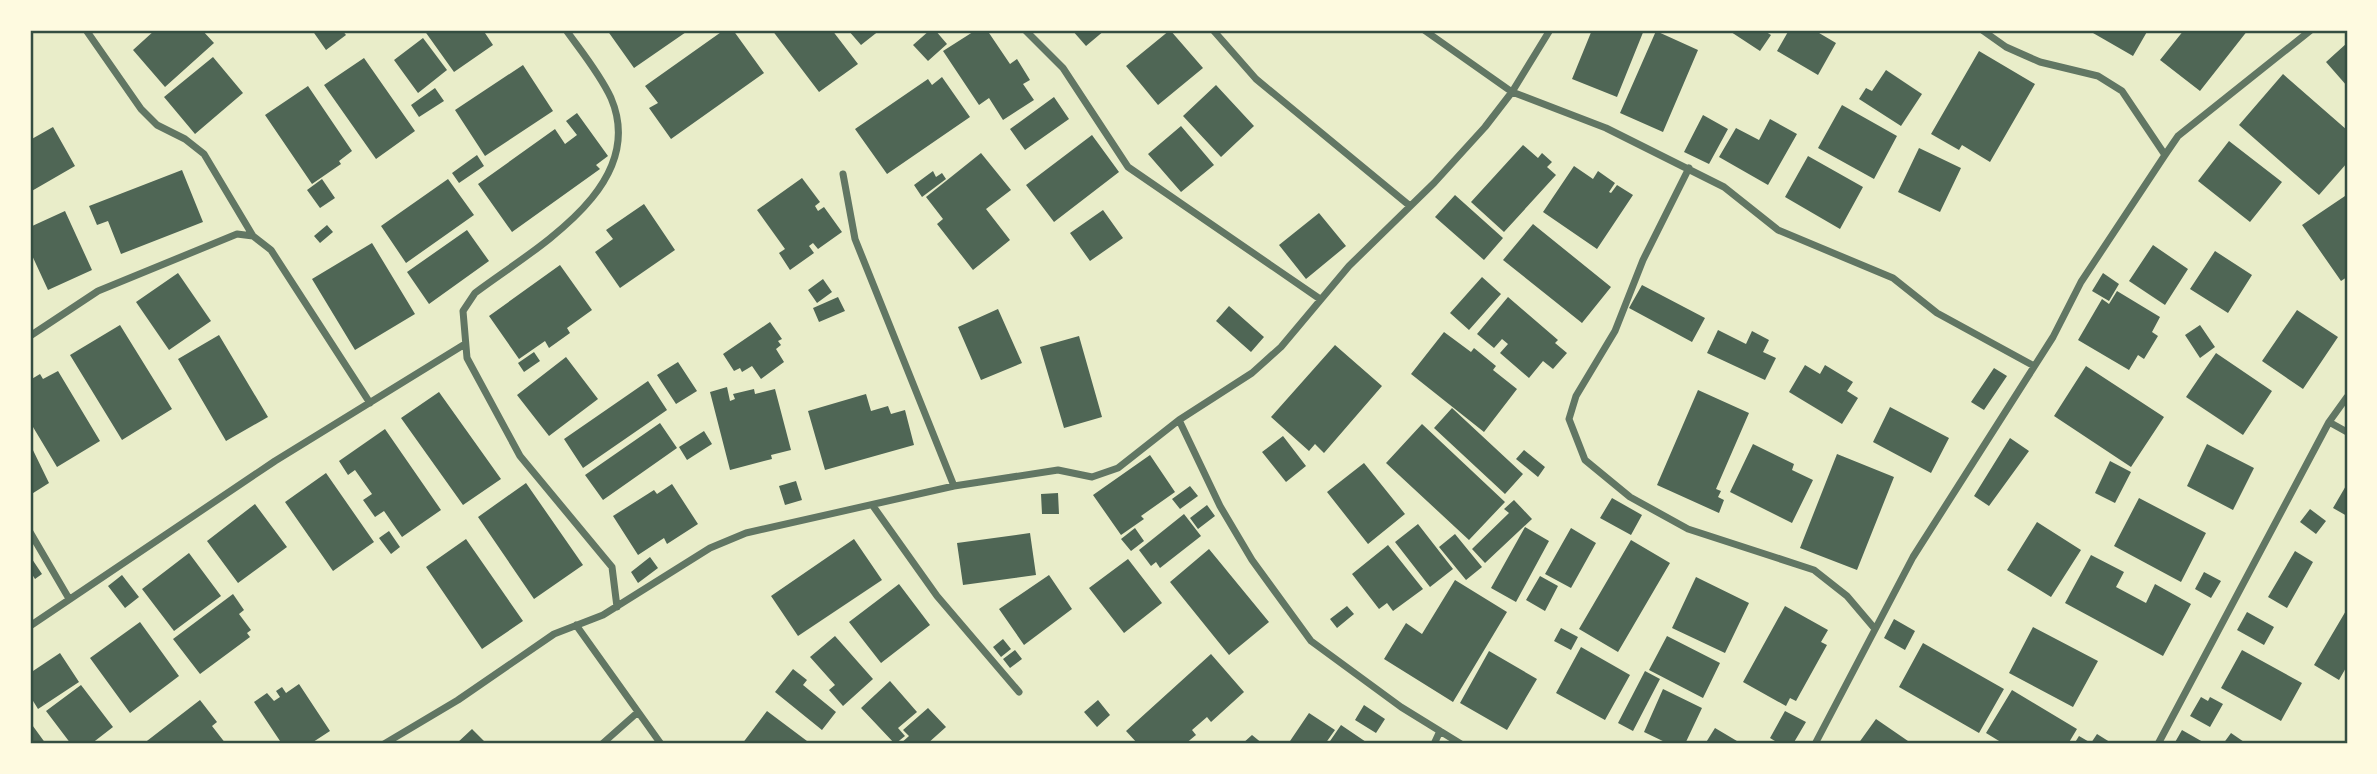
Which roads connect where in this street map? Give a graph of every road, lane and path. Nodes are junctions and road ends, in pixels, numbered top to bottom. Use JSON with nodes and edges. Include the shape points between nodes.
{"nodes":[{"id":1,"x":86,"y":30,"type":"edge"},
{"id":2,"x":566,"y":30,"type":"edge"},
{"id":3,"x":1025,"y":30,"type":"edge"},
{"id":4,"x":1213,"y":30,"type":"edge"},
{"id":5,"x":1424,"y":30,"type":"edge"},
{"id":6,"x":1550,"y":30,"type":"edge"},
{"id":7,"x":1982,"y":30,"type":"edge"},
{"id":8,"x":2311,"y":30,"type":"edge"},
{"id":9,"x":1512,"y":92,"type":"junction"},
{"id":10,"x":2165,"y":155,"type":"junction"},
{"id":11,"x":1689,"y":168,"type":"junction"},
{"id":12,"x":843,"y":174,"type":"dead end"},
{"id":13,"x":1410,"y":206,"type":"junction"},
{"id":14,"x":253,"y":236,"type":"junction"},
{"id":15,"x":1320,"y":299,"type":"junction"},
{"id":16,"x":30,"y":336,"type":"edge"},
{"id":17,"x":465,"y":344,"type":"junction"},
{"id":18,"x":2034,"y":366,"type":"junction"},
{"id":19,"x":2347,"y":397,"type":"edge"},
{"id":20,"x":370,"y":403,"type":"junction"},
{"id":21,"x":1180,"y":420,"type":"junction"},
{"id":22,"x":2329,"y":422,"type":"junction"},
{"id":23,"x":2347,"y":432,"type":"edge"},
{"id":24,"x":954,"y":486,"type":"junction"},
{"id":25,"x":873,"y":506,"type":"junction"},
{"id":26,"x":30,"y":532,"type":"edge"},
{"id":27,"x":68,"y":597,"type":"junction"},
{"id":28,"x":617,"y":607,"type":"junction"},
{"id":29,"x":576,"y":625,"type":"junction"},
{"id":30,"x":30,"y":626,"type":"edge"},
{"id":31,"x":1875,"y":629,"type":"junction"},
{"id":32,"x":1019,"y":692,"type":"dead end"},
{"id":33,"x":638,"y":712,"type":"junction"},
{"id":34,"x":1440,"y":731,"type":"junction"},
{"id":35,"x":384,"y":744,"type":"edge"},
{"id":36,"x":602,"y":744,"type":"edge"},
{"id":37,"x":661,"y":744,"type":"edge"},
{"id":38,"x":1434,"y":744,"type":"edge"},
{"id":39,"x":1461,"y":744,"type":"edge"},
{"id":40,"x":1815,"y":744,"type":"edge"},
{"id":41,"x":2158,"y":744,"type":"edge"}],
"edges":[{"from":1,"to":14,"type":"street","via":[[141,110],[204,155]]},
{"from":2,"to":17,"type":"street","via":[[611,97],[618,141],[614,161],[606,182],[576,216],[475,293],[463,311]]},
{"from":3,"to":15,"type":"street","via":[[1063,68],[1128,167]]},
{"from":4,"to":13,"type":"street","via":[[1256,79]]},
{"from":5,"to":9,"type":"street"},
{"from":6,"to":9,"type":"street"},
{"from":7,"to":10,"type":"street","via":[[2040,62],[2098,76],[2122,91]]},
{"from":8,"to":10,"type":"street","via":[[2178,136]]},
{"from":9,"to":11,"type":"street","via":[[1606,128]]},
{"from":9,"to":13,"type":"street"},
{"from":10,"to":18,"type":"street","via":[[2081,282]]},
{"from":11,"to":18,"type":"street","via":[[1724,187],[1778,230],[1893,278],[1937,313]]},
{"from":11,"to":31,"type":"street","via":[[1643,260],[1615,331],[1576,396],[1569,419],[1585,460],[1630,497],[1688,529],[1814,570],[1847,596]]},
{"from":12,"to":24,"type":"street","via":[[855,239]]},
{"from":13,"to":15,"type":"street","via":[[1372,240]]},
{"from":14,"to":16,"type":"street","via":[[237,234],[120,281]]},
{"from":14,"to":20,"type":"street","via":[[271,250]]},
{"from":15,"to":21,"type":"street","via":[[1252,373]]},
{"from":17,"to":20,"type":"street"},
{"from":17,"to":28,"type":"street","via":[[467,358],[520,456],[612,567]]},
{"from":18,"to":31,"type":"street","via":[[1913,557]]},
{"from":19,"to":22,"type":"street"},
{"from":20,"to":27,"type":"street"},
{"from":21,"to":24,"type":"street","via":[[1118,468],[1092,477],[1058,470]]},
{"from":21,"to":34,"type":"street","via":[[1220,506],[1252,560],[1311,641]]},
{"from":22,"to":23,"type":"street"},
{"from":22,"to":41,"type":"street"},
{"from":24,"to":25,"type":"street"},
{"from":25,"to":28,"type":"street","via":[[746,533],[710,548]]},
{"from":25,"to":32,"type":"street","via":[[937,596]]},
{"from":26,"to":27,"type":"street"},
{"from":27,"to":30,"type":"street"},
{"from":28,"to":29,"type":"street"},
{"from":29,"to":33,"type":"street"},
{"from":29,"to":35,"type":"street","via":[[554,634]]},
{"from":31,"to":40,"type":"street"},
{"from":33,"to":36,"type":"street"},
{"from":33,"to":37,"type":"street"},
{"from":34,"to":38,"type":"street"},
{"from":34,"to":39,"type":"street"}]}
